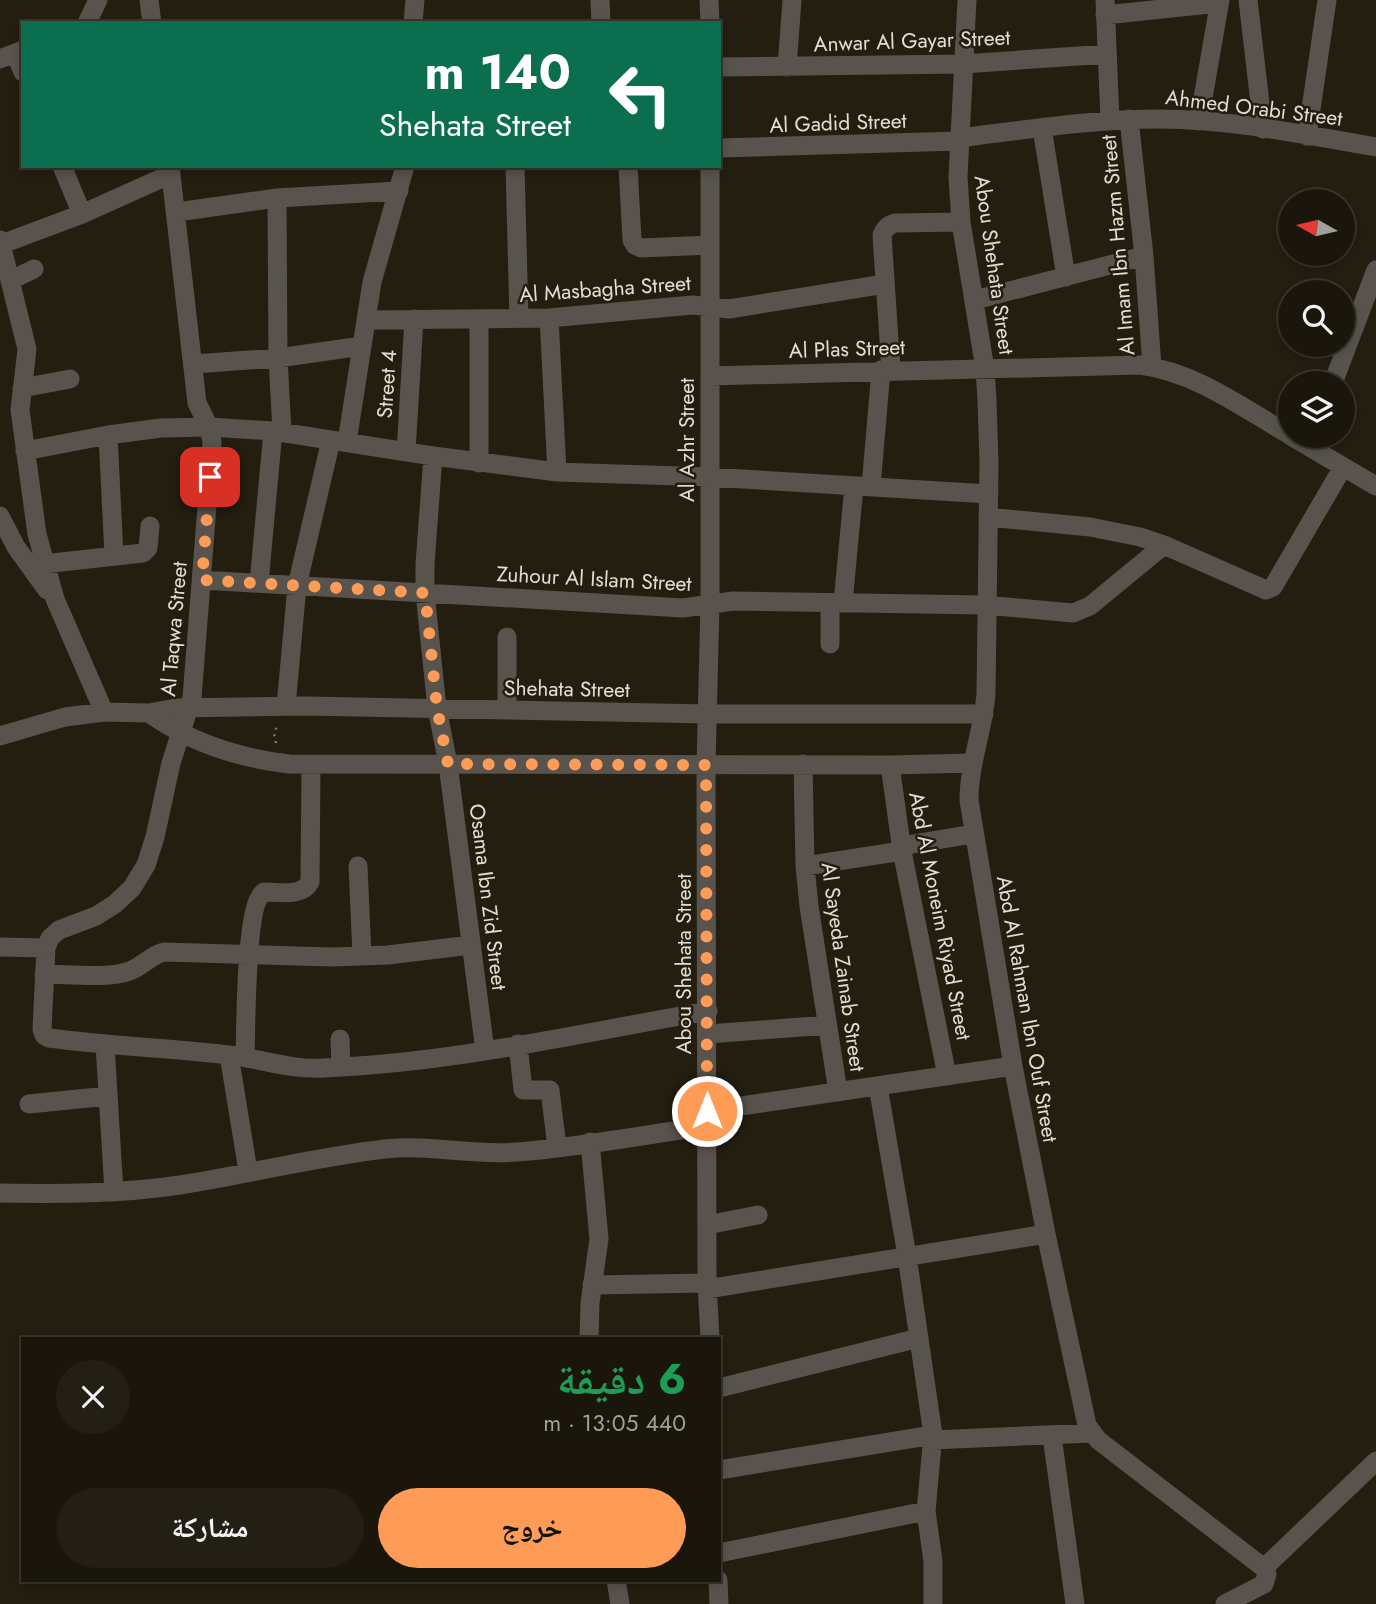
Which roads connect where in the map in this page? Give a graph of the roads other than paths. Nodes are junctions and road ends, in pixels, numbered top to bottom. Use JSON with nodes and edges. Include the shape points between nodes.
{"nodes":[{"id":1,"x":149,"y":0,"type":"edge"},
{"id":2,"x":415,"y":0,"type":"edge"},
{"id":3,"x":600,"y":0,"type":"edge"},
{"id":4,"x":709,"y":0,"type":"edge"},
{"id":5,"x":792,"y":0,"type":"edge"},
{"id":6,"x":967,"y":0,"type":"edge"},
{"id":7,"x":1248,"y":0,"type":"edge"},
{"id":8,"x":1327,"y":0,"type":"edge"},
{"id":9,"x":1219,"y":2,"type":"edge"},
{"id":10,"x":1105,"y":8,"type":"edge"},
{"id":11,"x":152,"y":21,"type":"edge"},
{"id":12,"x":414,"y":21,"type":"edge"},
{"id":13,"x":601,"y":21,"type":"edge"},
{"id":14,"x":710,"y":21,"type":"edge"},
{"id":15,"x":1107,"y":54,"type":"junction"},
{"id":16,"x":963,"y":64,"type":"junction"},
{"id":17,"x":721,"y":67,"type":"edge"},
{"id":18,"x":787,"y":68,"type":"junction"},
{"id":19,"x":1120,"y":120,"type":"junction"},
{"id":20,"x":1199,"y":121,"type":"junction"},
{"id":21,"x":1042,"y":128,"type":"junction"},
{"id":22,"x":1263,"y":129,"type":"junction"},
{"id":23,"x":1307,"y":135,"type":"junction"},
{"id":24,"x":959,"y":139,"type":"junction"},
{"id":25,"x":1376,"y":147,"type":"edge"},
{"id":26,"x":721,"y":148,"type":"edge"},
{"id":27,"x":63,"y":168,"type":"edge"},
{"id":28,"x":404,"y":168,"type":"edge"},
{"id":29,"x":515,"y":168,"type":"edge"},
{"id":30,"x":628,"y":168,"type":"edge"},
{"id":31,"x":710,"y":168,"type":"edge"},
{"id":32,"x":171,"y":170,"type":"edge"},
{"id":33,"x":399,"y":191,"type":"junction"},
{"id":34,"x":277,"y":198,"type":"junction"},
{"id":35,"x":177,"y":212,"type":"junction"},
{"id":36,"x":82,"y":214,"type":"junction"},
{"id":37,"x":961,"y":222,"type":"junction"},
{"id":38,"x":1,"y":242,"type":"edge"},
{"id":39,"x":710,"y":245,"type":"junction"},
{"id":40,"x":1144,"y":256,"type":"junction"},
{"id":41,"x":34,"y":269,"type":"dead end"},
{"id":42,"x":1376,"y":270,"type":"edge"},
{"id":43,"x":1066,"y":277,"type":"junction"},
{"id":44,"x":11,"y":280,"type":"junction"},
{"id":45,"x":886,"y":284,"type":"junction"},
{"id":46,"x":975,"y":300,"type":"junction"},
{"id":47,"x":709,"y":306,"type":"junction"},
{"id":48,"x":549,"y":317,"type":"junction"},
{"id":49,"x":479,"y":318,"type":"junction"},
{"id":50,"x":519,"y":318,"type":"junction"},
{"id":51,"x":414,"y":319,"type":"junction"},
{"id":52,"x":366,"y":320,"type":"junction"},
{"id":53,"x":362,"y":346,"type":"junction"},
{"id":54,"x":278,"y":358,"type":"junction"},
{"id":55,"x":193,"y":364,"type":"junction"},
{"id":56,"x":1152,"y":367,"type":"junction"},
{"id":57,"x":985,"y":369,"type":"junction"},
{"id":58,"x":886,"y":370,"type":"junction"},
{"id":59,"x":1338,"y":371,"type":"edge"},
{"id":60,"x":710,"y":376,"type":"junction"},
{"id":61,"x":70,"y":379,"type":"dead end"},
{"id":62,"x":22,"y":388,"type":"junction"},
{"id":63,"x":209,"y":427,"type":"junction"},
{"id":64,"x":1278,"y":428,"type":"edge"},
{"id":65,"x":277,"y":432,"type":"junction"},
{"id":66,"x":108,"y":435,"type":"junction"},
{"id":67,"x":339,"y":441,"type":"junction"},
{"id":68,"x":1320,"y":448,"type":"edge"},
{"id":69,"x":25,"y":451,"type":"junction"},
{"id":70,"x":406,"y":452,"type":"junction"},
{"id":71,"x":433,"y":457,"type":"junction"},
{"id":72,"x":479,"y":463,"type":"junction"},
{"id":73,"x":1343,"y":467,"type":"junction"},
{"id":74,"x":557,"y":471,"type":"junction"},
{"id":75,"x":710,"y":477,"type":"junction"},
{"id":76,"x":862,"y":486,"type":"junction"},
{"id":77,"x":1376,"y":486,"type":"edge"},
{"id":78,"x":989,"y":494,"type":"junction"},
{"id":79,"x":0,"y":516,"type":"edge"},
{"id":80,"x":988,"y":517,"type":"junction"},
{"id":81,"x":150,"y":526,"type":"dead end"},
{"id":82,"x":1164,"y":545,"type":"junction"},
{"id":83,"x":8,"y":551,"type":"edge"},
{"id":84,"x":114,"y":555,"type":"junction"},
{"id":85,"x":43,"y":564,"type":"junction"},
{"id":86,"x":202,"y":580,"type":"junction"},
{"id":87,"x":259,"y":583,"type":"junction"},
{"id":88,"x":297,"y":586,"type":"junction"},
{"id":89,"x":425,"y":593,"type":"junction"},
{"id":90,"x":55,"y":599,"type":"junction"},
{"id":91,"x":837,"y":603,"type":"junction"},
{"id":92,"x":710,"y":604,"type":"junction"},
{"id":93,"x":985,"y":606,"type":"junction"},
{"id":94,"x":507,"y":637,"type":"dead end"},
{"id":95,"x":830,"y":644,"type":"dead end"},
{"id":96,"x":191,"y":708,"type":"junction"},
{"id":97,"x":437,"y":708,"type":"junction"},
{"id":98,"x":507,"y":710,"type":"junction"},
{"id":99,"x":104,"y":712,"type":"junction"},
{"id":100,"x":149,"y":712,"type":"junction"},
{"id":101,"x":283,"y":714,"type":"junction"},
{"id":102,"x":708,"y":714,"type":"junction"},
{"id":103,"x":984,"y":714,"type":"junction"},
{"id":104,"x":181,"y":733,"type":"junction"},
{"id":105,"x":0,"y":736,"type":"edge"},
{"id":106,"x":972,"y":763,"type":"junction"},
{"id":107,"x":448,"y":764,"type":"junction"},
{"id":108,"x":803,"y":764,"type":"junction"},
{"id":109,"x":311,"y":765,"type":"junction"},
{"id":110,"x":706,"y":765,"type":"junction"},
{"id":111,"x":890,"y":765,"type":"junction"},
{"id":112,"x":973,"y":834,"type":"junction"},
{"id":113,"x":902,"y":849,"type":"junction"},
{"id":114,"x":358,"y":866,"type":"dead end"},
{"id":115,"x":805,"y":866,"type":"junction"},
{"id":116,"x":471,"y":945,"type":"junction"},
{"id":117,"x":0,"y":947,"type":"edge"},
{"id":118,"x":46,"y":948,"type":"junction"},
{"id":119,"x":248,"y":955,"type":"junction"},
{"id":120,"x":362,"y":956,"type":"junction"},
{"id":121,"x":44,"y":974,"type":"junction"},
{"id":122,"x":708,"y":1011,"type":"junction"},
{"id":123,"x":827,"y":1025,"type":"junction"},
{"id":124,"x":708,"y":1034,"type":"junction"},
{"id":125,"x":340,"y":1039,"type":"dead end"},
{"id":126,"x":518,"y":1044,"type":"junction"},
{"id":127,"x":105,"y":1045,"type":"junction"},
{"id":128,"x":485,"y":1051,"type":"junction"},
{"id":129,"x":237,"y":1056,"type":"junction"},
{"id":130,"x":1013,"y":1066,"type":"junction"},
{"id":131,"x":341,"y":1067,"type":"junction"},
{"id":132,"x":947,"y":1076,"type":"junction"},
{"id":133,"x":878,"y":1086,"type":"junction"},
{"id":134,"x":838,"y":1092,"type":"junction"},
{"id":135,"x":108,"y":1096,"type":"junction"},
{"id":136,"x":29,"y":1104,"type":"dead end"},
{"id":137,"x":707,"y":1119,"type":"junction"},
{"id":138,"x":590,"y":1142,"type":"junction"},
{"id":139,"x":557,"y":1147,"type":"junction"},
{"id":140,"x":248,"y":1171,"type":"junction"},
{"id":141,"x":114,"y":1192,"type":"junction"},
{"id":142,"x":0,"y":1193,"type":"edge"},
{"id":143,"x":758,"y":1215,"type":"dead end"},
{"id":144,"x":707,"y":1225,"type":"junction"},
{"id":145,"x":1046,"y":1234,"type":"junction"},
{"id":146,"x":907,"y":1256,"type":"junction"},
{"id":147,"x":592,"y":1285,"type":"junction"},
{"id":148,"x":707,"y":1286,"type":"junction"},
{"id":149,"x":589,"y":1337,"type":"edge"},
{"id":150,"x":710,"y":1337,"type":"edge"},
{"id":151,"x":919,"y":1338,"type":"junction"},
{"id":152,"x":721,"y":1388,"type":"edge"},
{"id":153,"x":1092,"y":1433,"type":"junction"},
{"id":154,"x":1052,"y":1436,"type":"junction"},
{"id":155,"x":933,"y":1438,"type":"junction"},
{"id":156,"x":1376,"y":1461,"type":"edge"},
{"id":157,"x":721,"y":1470,"type":"edge"},
{"id":158,"x":926,"y":1511,"type":"junction"},
{"id":159,"x":721,"y":1553,"type":"edge"},
{"id":160,"x":1264,"y":1568,"type":"junction"},
{"id":161,"x":616,"y":1582,"type":"edge"},
{"id":162,"x":718,"y":1582,"type":"edge"},
{"id":163,"x":620,"y":1604,"type":"edge"},
{"id":164,"x":719,"y":1604,"type":"edge"},
{"id":165,"x":933,"y":1604,"type":"edge"},
{"id":166,"x":1075,"y":1604,"type":"edge"},
{"id":167,"x":1225,"y":1604,"type":"edge"}],
"edges":[{"from":1,"to":11,"type":"street"},
{"from":2,"to":12,"type":"street"},
{"from":3,"to":13,"type":"street"},
{"from":4,"to":14,"type":"street"},
{"from":5,"to":18,"type":"street"},
{"from":6,"to":16,"type":"street","name":"Abou Shehata Street"},
{"from":7,"to":22,"type":"street"},
{"from":8,"to":23,"type":"street"},
{"from":9,"to":10,"type":"street"},
{"from":9,"to":20,"type":"street"},
{"from":10,"to":15,"type":"street","name":"Al Imam Ibn Hazm Street"},
{"from":15,"to":16,"type":"street","name":"Anwar Al Gayar Street"},
{"from":15,"to":19,"type":"street","name":"Al Imam Ibn Hazm Street"},
{"from":16,"to":18,"type":"street","name":"Anwar Al Gayar Street"},
{"from":16,"to":24,"type":"street","name":"Abou Shehata Street"},
{"from":17,"to":18,"type":"street","name":"Anwar Al Gayar Street"},
{"from":19,"to":20,"type":"street","name":"Ahmed Orabi Street"},
{"from":19,"to":21,"type":"street","name":"Ahmed Orabi Street"},
{"from":19,"to":40,"type":"street","name":"Al Imam Ibn Hazm Street"},
{"from":20,"to":22,"type":"street","name":"Ahmed Orabi Street"},
{"from":21,"to":24,"type":"street","name":"Ahmed Orabi Street"},
{"from":21,"to":43,"type":"street"},
{"from":22,"to":23,"type":"street","name":"Ahmed Orabi Street"},
{"from":23,"to":25,"type":"street","name":"Ahmed Orabi Street"},
{"from":24,"to":26,"type":"street","name":"Al Gadid Street"},
{"from":24,"to":37,"type":"street","name":"Abou Shehata Street"},
{"from":27,"to":36,"type":"street"},
{"from":28,"to":33,"type":"street"},
{"from":29,"to":50,"type":"street"},
{"from":30,"to":39,"type":"street","via":[[635,245]]},
{"from":31,"to":39,"type":"street","name":"Al Azhr Street"},
{"from":32,"to":35,"type":"street","name":"Al Taqwa Street"},
{"from":32,"to":36,"type":"street"},
{"from":33,"to":34,"type":"street"},
{"from":33,"to":52,"type":"street","via":[[377,262]]},
{"from":34,"to":35,"type":"street"},
{"from":34,"to":54,"type":"street"},
{"from":35,"to":55,"type":"street","name":"Al Taqwa Street"},
{"from":36,"to":38,"type":"street"},
{"from":37,"to":45,"type":"street","via":[[887,226],[882,235]]},
{"from":37,"to":46,"type":"street","name":"Abou Shehata Street"},
{"from":38,"to":44,"type":"street"},
{"from":39,"to":47,"type":"street","name":"Al Azhr Street"},
{"from":40,"to":43,"type":"street"},
{"from":40,"to":56,"type":"street","name":"Al Imam Ibn Hazm Street"},
{"from":41,"to":44,"type":"street"},
{"from":42,"to":59,"type":"street"},
{"from":43,"to":46,"type":"street"},
{"from":44,"to":62,"type":"street","via":[[27,349]]},
{"from":45,"to":47,"type":"street","name":"Al Masbagha Street","via":[[729,309]]},
{"from":45,"to":58,"type":"street"},
{"from":46,"to":57,"type":"street","name":"Abou Shehata Street"},
{"from":47,"to":48,"type":"street","name":"Al Masbagha Street"},
{"from":47,"to":60,"type":"street","name":"Al Azhr Street"},
{"from":48,"to":50,"type":"street","name":"Al Masbagha Street"},
{"from":48,"to":74,"type":"street"},
{"from":49,"to":50,"type":"street","name":"Al Masbagha Street"},
{"from":49,"to":51,"type":"street","name":"Al Masbagha Street"},
{"from":49,"to":72,"type":"street"},
{"from":51,"to":52,"type":"street","name":"Al Masbagha Street"},
{"from":51,"to":70,"type":"street","name":"Street 4"},
{"from":52,"to":53,"type":"street"},
{"from":53,"to":54,"type":"street"},
{"from":53,"to":67,"type":"street"},
{"from":54,"to":55,"type":"street"},
{"from":54,"to":65,"type":"street"},
{"from":55,"to":63,"type":"street","name":"Al Taqwa Street","via":[[197,403]]},
{"from":56,"to":57,"type":"street","name":"Al Plas Street"},
{"from":56,"to":64,"type":"street","name":"Al Plas Street","via":[[1203,384]]},
{"from":57,"to":58,"type":"street","name":"Al Plas Street"},
{"from":57,"to":78,"type":"street","name":"Abd Al Rahman Ibn Ouf Street"},
{"from":58,"to":60,"type":"street","name":"Al Plas Street"},
{"from":58,"to":76,"type":"street"},
{"from":60,"to":75,"type":"street","name":"Al Azhr Street"},
{"from":61,"to":62,"type":"street"},
{"from":62,"to":69,"type":"street"},
{"from":63,"to":65,"type":"street"},
{"from":63,"to":66,"type":"street"},
{"from":63,"to":86,"type":"street","name":"Al Taqwa Street","via":[[212,451]]},
{"from":65,"to":67,"type":"street"},
{"from":65,"to":87,"type":"street"},
{"from":66,"to":69,"type":"street"},
{"from":66,"to":84,"type":"street"},
{"from":67,"to":70,"type":"street"},
{"from":67,"to":88,"type":"street"},
{"from":68,"to":73,"type":"street","name":"Al Plas Street"},
{"from":69,"to":85,"type":"street"},
{"from":70,"to":71,"type":"street"},
{"from":71,"to":72,"type":"street"},
{"from":71,"to":89,"type":"street","name":"Osama Ibn Zid Street"},
{"from":72,"to":74,"type":"street"},
{"from":73,"to":77,"type":"street","name":"Al Plas Street"},
{"from":73,"to":82,"type":"street","via":[[1273,587],[1266,590]]},
{"from":74,"to":75,"type":"street"},
{"from":75,"to":76,"type":"street"},
{"from":75,"to":92,"type":"street","name":"Al Azhr Street"},
{"from":76,"to":78,"type":"street"},
{"from":76,"to":91,"type":"street"},
{"from":78,"to":80,"type":"street","name":"Abd Al Rahman Ibn Ouf Street"},
{"from":79,"to":83,"type":"street"},
{"from":80,"to":82,"type":"street","via":[[1115,531]]},
{"from":80,"to":93,"type":"street","name":"Abd Al Rahman Ibn Ouf Street"},
{"from":81,"to":84,"type":"street","via":[[145,551]]},
{"from":82,"to":93,"type":"street","name":"Zuhour Al Islam Street","via":[[1082,611]]},
{"from":83,"to":90,"type":"street"},
{"from":84,"to":85,"type":"street"},
{"from":85,"to":90,"type":"street"},
{"from":86,"to":87,"type":"street","name":"Zuhour Al Islam Street"},
{"from":86,"to":96,"type":"street","name":"Al Taqwa Street"},
{"from":87,"to":88,"type":"street","name":"Zuhour Al Islam Street"},
{"from":88,"to":89,"type":"street","name":"Zuhour Al Islam Street"},
{"from":88,"to":101,"type":"street"},
{"from":89,"to":92,"type":"street","name":"Zuhour Al Islam Street","via":[[683,608]]},
{"from":89,"to":97,"type":"street","name":"Osama Ibn Zid Street"},
{"from":90,"to":99,"type":"street"},
{"from":91,"to":92,"type":"street","name":"Zuhour Al Islam Street"},
{"from":91,"to":93,"type":"street","name":"Zuhour Al Islam Street"},
{"from":91,"to":95,"type":"street"},
{"from":92,"to":102,"type":"street","name":"Al Azhr Street"},
{"from":93,"to":103,"type":"street","name":"Abd Al Rahman Ibn Ouf Street"},
{"from":94,"to":98,"type":"street"},
{"from":96,"to":100,"type":"street","name":"Shehata Street"},
{"from":96,"to":101,"type":"street","name":"Shehata Street"},
{"from":96,"to":104,"type":"street","name":"Al Taqwa Street"},
{"from":97,"to":98,"type":"street","name":"Shehata Street"},
{"from":97,"to":101,"type":"street","name":"Shehata Street"},
{"from":97,"to":107,"type":"street","name":"Osama Ibn Zid Street"},
{"from":98,"to":102,"type":"street","name":"Shehata Street"},
{"from":99,"to":100,"type":"street","name":"Shehata Street"},
{"from":99,"to":105,"type":"street","name":"Shehata Street","via":[[65,716]]},
{"from":100,"to":104,"type":"street"},
{"from":102,"to":103,"type":"street","name":"Shehata Street"},
{"from":102,"to":110,"type":"street","name":"Abou Shehata Street"},
{"from":103,"to":106,"type":"street","name":"Abd Al Rahman Ibn Ouf Street"},
{"from":104,"to":109,"type":"street","via":[[237,755]]},
{"from":104,"to":118,"type":"street","name":"Al Taqwa Street","via":[[155,837],[132,888],[96,916],[59,930]]},
{"from":106,"to":111,"type":"street"},
{"from":106,"to":112,"type":"street","name":"Abd Al Rahman Ibn Ouf Street","via":[[969,800]]},
{"from":107,"to":109,"type":"street"},
{"from":107,"to":110,"type":"street"},
{"from":107,"to":116,"type":"street","name":"Osama Ibn Zid Street"},
{"from":108,"to":110,"type":"street"},
{"from":108,"to":111,"type":"street"},
{"from":108,"to":115,"type":"street","name":"Al Sayeda Zainab Street"},
{"from":109,"to":119,"type":"street","via":[[310,881],[300,891],[260,894]]},
{"from":110,"to":122,"type":"street","name":"Abou Shehata Street"},
{"from":111,"to":113,"type":"street","name":"Abd Al Moneim Riyad Street"},
{"from":112,"to":113,"type":"street"},
{"from":112,"to":130,"type":"street","name":"Abd Al Rahman Ibn Ouf Street"},
{"from":113,"to":115,"type":"street"},
{"from":113,"to":132,"type":"street","name":"Abd Al Moneim Riyad Street"},
{"from":114,"to":120,"type":"street"},
{"from":115,"to":123,"type":"street","name":"Al Sayeda Zainab Street"},
{"from":116,"to":120,"type":"street"},
{"from":116,"to":128,"type":"street","name":"Osama Ibn Zid Street"},
{"from":117,"to":118,"type":"street"},
{"from":118,"to":121,"type":"street"},
{"from":119,"to":120,"type":"street"},
{"from":119,"to":121,"type":"street","via":[[164,952],[118,974]]},
{"from":119,"to":129,"type":"street"},
{"from":121,"to":127,"type":"street","via":[[44,1035]]},
{"from":122,"to":124,"type":"street","name":"Abou Shehata Street"},
{"from":122,"to":126,"type":"street"},
{"from":123,"to":124,"type":"street"},
{"from":123,"to":134,"type":"street","name":"Al Sayeda Zainab Street"},
{"from":124,"to":137,"type":"street","name":"Abou Shehata Street"},
{"from":125,"to":131,"type":"street"},
{"from":126,"to":128,"type":"street"},
{"from":126,"to":139,"type":"street","via":[[523,1090],[550,1090]]},
{"from":127,"to":129,"type":"street"},
{"from":127,"to":135,"type":"street"},
{"from":128,"to":131,"type":"street"},
{"from":129,"to":131,"type":"street","via":[[284,1067]]},
{"from":129,"to":140,"type":"street"},
{"from":130,"to":132,"type":"street"},
{"from":130,"to":145,"type":"street","name":"Abd Al Rahman Ibn Ouf Street"},
{"from":132,"to":133,"type":"street"},
{"from":133,"to":134,"type":"street"},
{"from":133,"to":146,"type":"street"},
{"from":134,"to":137,"type":"street"},
{"from":135,"to":136,"type":"street"},
{"from":135,"to":141,"type":"street"},
{"from":137,"to":138,"type":"street"},
{"from":137,"to":144,"type":"street","name":"Abou Shehata Street"},
{"from":138,"to":139,"type":"street"},
{"from":138,"to":147,"type":"street","via":[[599,1239]]},
{"from":139,"to":140,"type":"street","via":[[484,1153],[386,1149]]},
{"from":140,"to":141,"type":"street"},
{"from":141,"to":142,"type":"street"},
{"from":143,"to":144,"type":"street"},
{"from":144,"to":148,"type":"street","name":"Abou Shehata Street"},
{"from":145,"to":146,"type":"street"},
{"from":145,"to":153,"type":"street","name":"Abd Al Rahman Ibn Ouf Street"},
{"from":146,"to":148,"type":"street"},
{"from":146,"to":151,"type":"street"},
{"from":147,"to":148,"type":"street"},
{"from":147,"to":149,"type":"street"},
{"from":148,"to":150,"type":"street","name":"Abou Shehata Street"},
{"from":151,"to":152,"type":"street"},
{"from":151,"to":155,"type":"street"},
{"from":153,"to":154,"type":"street"},
{"from":153,"to":160,"type":"street"},
{"from":154,"to":155,"type":"street"},
{"from":154,"to":166,"type":"street"},
{"from":155,"to":157,"type":"street"},
{"from":155,"to":158,"type":"street"},
{"from":156,"to":160,"type":"street"},
{"from":158,"to":159,"type":"street"},
{"from":158,"to":165,"type":"street"},
{"from":160,"to":167,"type":"street","via":[[1268,1574],[1265,1584]]},
{"from":161,"to":163,"type":"street"},
{"from":162,"to":164,"type":"street"}]}
